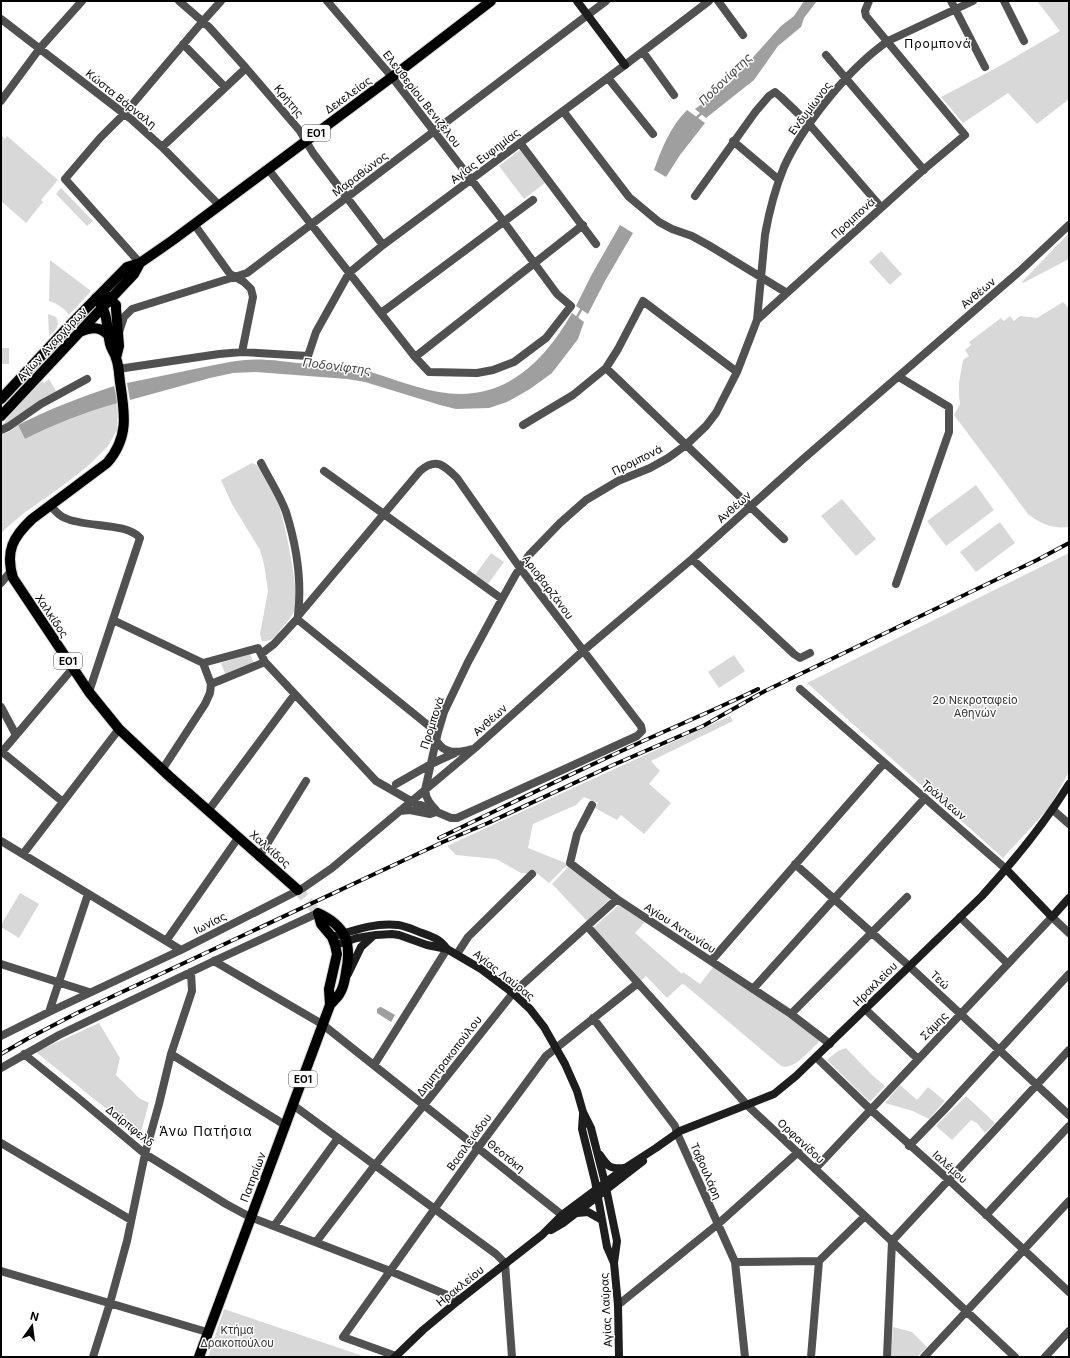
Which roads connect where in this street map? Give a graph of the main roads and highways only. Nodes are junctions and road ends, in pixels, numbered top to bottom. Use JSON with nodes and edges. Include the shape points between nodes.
{"nodes":[{"id":1,"x":491,"y":1,"type":"edge"},
{"id":2,"x":577,"y":1,"type":"edge"},
{"id":3,"x":625,"y":65,"type":"road end"},
{"id":4,"x":140,"y":263,"type":"junction"},
{"id":5,"x":100,"y":295,"type":"junction"},
{"id":6,"x":107,"y":303,"type":"junction"},
{"id":7,"x":79,"y":333,"type":"junction"},
{"id":8,"x":113,"y":334,"type":"junction"},
{"id":9,"x":1,"y":399,"type":"edge"},
{"id":10,"x":1,"y":416,"type":"edge"},
{"id":11,"x":1069,"y":784,"type":"edge"},
{"id":12,"x":1006,"y":869,"type":"junction"},
{"id":13,"x":298,"y":890,"type":"tunnel mouth"},
{"id":14,"x":1069,"y":898,"type":"edge"},
{"id":15,"x":1052,"y":917,"type":"joint"},
{"id":16,"x":376,"y":934,"type":"junction"},
{"id":17,"x":345,"y":937,"type":"junction"},
{"id":18,"x":334,"y":941,"type":"junction"},
{"id":19,"x":447,"y":948,"type":"junction"},
{"id":20,"x":345,"y":980,"type":"junction"},
{"id":21,"x":330,"y":1005,"type":"junction"},
{"id":22,"x":583,"y":1112,"type":"junction"},
{"id":23,"x":656,"y":1148,"type":"junction"},
{"id":24,"x":596,"y":1149,"type":"junction"},
{"id":25,"x":625,"y":1168,"type":"junction"},
{"id":26,"x":605,"y":1186,"type":"junction"},
{"id":27,"x":598,"y":1193,"type":"junction"},
{"id":28,"x":576,"y":1213,"type":"junction"},
{"id":29,"x":602,"y":1220,"type":"junction"},
{"id":30,"x":542,"y":1235,"type":"junction"},
{"id":31,"x":614,"y":1263,"type":"junction"},
{"id":32,"x":199,"y":1357,"type":"edge"},
{"id":33,"x":396,"y":1357,"type":"edge"},
{"id":34,"x":619,"y":1357,"type":"edge"}],
"edges":[{"from":1,"to":4,"type":"main road","name":"Δεκελείας","number":"ΕΟ1"},
{"from":2,"to":3,"type":"main road"},
{"from":4,"to":5,"type":"main road","name":"Δεκελείας","number":"ΕΟ1","via":[[127,267]]},
{"from":4,"to":6,"type":"main road","name":"Δεκελείας","number":"ΕΟ1","via":[[134,274]]},
{"from":5,"to":6,"type":"main road","name":"Χαλκίδος","number":"ΕΟ1"},
{"from":5,"to":9,"type":"main road","name":"Αγίων Αναργύρων"},
{"from":6,"to":7,"type":"main road","name":"Αγίων Αναργύρων"},
{"from":6,"to":8,"type":"main road","name":"Χαλκίδος","number":"ΕΟ1","via":[[116,305]]},
{"from":7,"to":8,"type":"main road","via":[[94,328]]},
{"from":7,"to":10,"type":"main road","name":"Αγίων Αναργύρων"},
{"from":8,"to":13,"type":"main road","name":"Χαλκίδος","number":"ΕΟ1","via":[[119,346],[116,358],[123,403],[122,438],[115,453],[101,468],[32,519],[15,537],[10,555],[11,571],[16,583],[89,692],[119,729]]},
{"from":11,"to":12,"type":"main road","name":"Ηρακλείου","via":[[1053,810]]},
{"from":12,"to":15,"type":"main road","name":"Τράλλεων"},
{"from":12,"to":23,"type":"main road","name":"Ηρακλείου","via":[[830,1044],[774,1094],[677,1133]]},
{"from":14,"to":15,"type":"main road","name":"Σάμης"},
{"from":16,"to":17,"type":"main road","name":"Αγίας Λαύρας"},
{"from":16,"to":19,"type":"main road","name":"Αγίας Λαύρας","via":[[395,934],[427,946]]},
{"from":16,"to":20,"type":"main road","via":[[361,947]]},
{"from":17,"to":18,"type":"main road","name":"Αγίας Λαύρας"},
{"from":17,"to":18,"type":"main road","via":[[326,917],[318,913],[320,924]]},
{"from":17,"to":19,"type":"main road","name":"Αγίας Λαύρας","via":[[375,926],[400,926],[442,941]]},
{"from":17,"to":20,"type":"main road","name":"Πατησίων","number":"ΕΟ1","via":[[349,955]]},
{"from":18,"to":21,"type":"main road","name":"Πατησίων","number":"ΕΟ1","via":[[337,954],[329,989]]},
{"from":19,"to":22,"type":"main road","name":"Αγίας Λαύρας","via":[[481,969],[530,1009],[556,1046],[574,1084]]},
{"from":20,"to":21,"type":"main road","name":"Πατησίων","number":"ΕΟ1","via":[[340,993]]},
{"from":21,"to":32,"type":"main road","name":"Πατησίων","number":"ΕΟ1"},
{"from":22,"to":24,"type":"main road","name":"Αγίας Λαύρας","via":[[591,1128]]},
{"from":22,"to":27,"type":"main road","name":"Αγίας Λαύρας","via":[[582,1129]]},
{"from":23,"to":25,"type":"main road","name":"Ηρακλείου"},
{"from":23,"to":26,"type":"main road","name":"Ηρακλείου","via":[[642,1162]]},
{"from":24,"to":25,"type":"main road","via":[[609,1167]]},
{"from":24,"to":26,"type":"main road","name":"Αγίας Λαύρας"},
{"from":25,"to":26,"type":"main road","name":"Ηρακλείου"},
{"from":26,"to":27,"type":"main road","name":"Ηρακλείου"},
{"from":26,"to":31,"type":"main road","name":"Αγίας Λαύρας","via":[[617,1242]]},
{"from":27,"to":28,"type":"main road","name":"Ηρακλείου"},
{"from":27,"to":29,"type":"main road","name":"Αγίας Λαύρας"},
{"from":27,"to":30,"type":"main road","name":"Ηρακλείου","via":[[562,1215]]},
{"from":28,"to":29,"type":"main road","via":[[588,1212]]},
{"from":28,"to":30,"type":"main road","name":"Ηρακλείου"},
{"from":29,"to":31,"type":"main road","name":"Αγίας Λαύρας","via":[[607,1247]]},
{"from":30,"to":33,"type":"main road","name":"Ηρακλείου","via":[[423,1330]]},
{"from":31,"to":34,"type":"main road","name":"Αγίας Λαύρας"}]}
